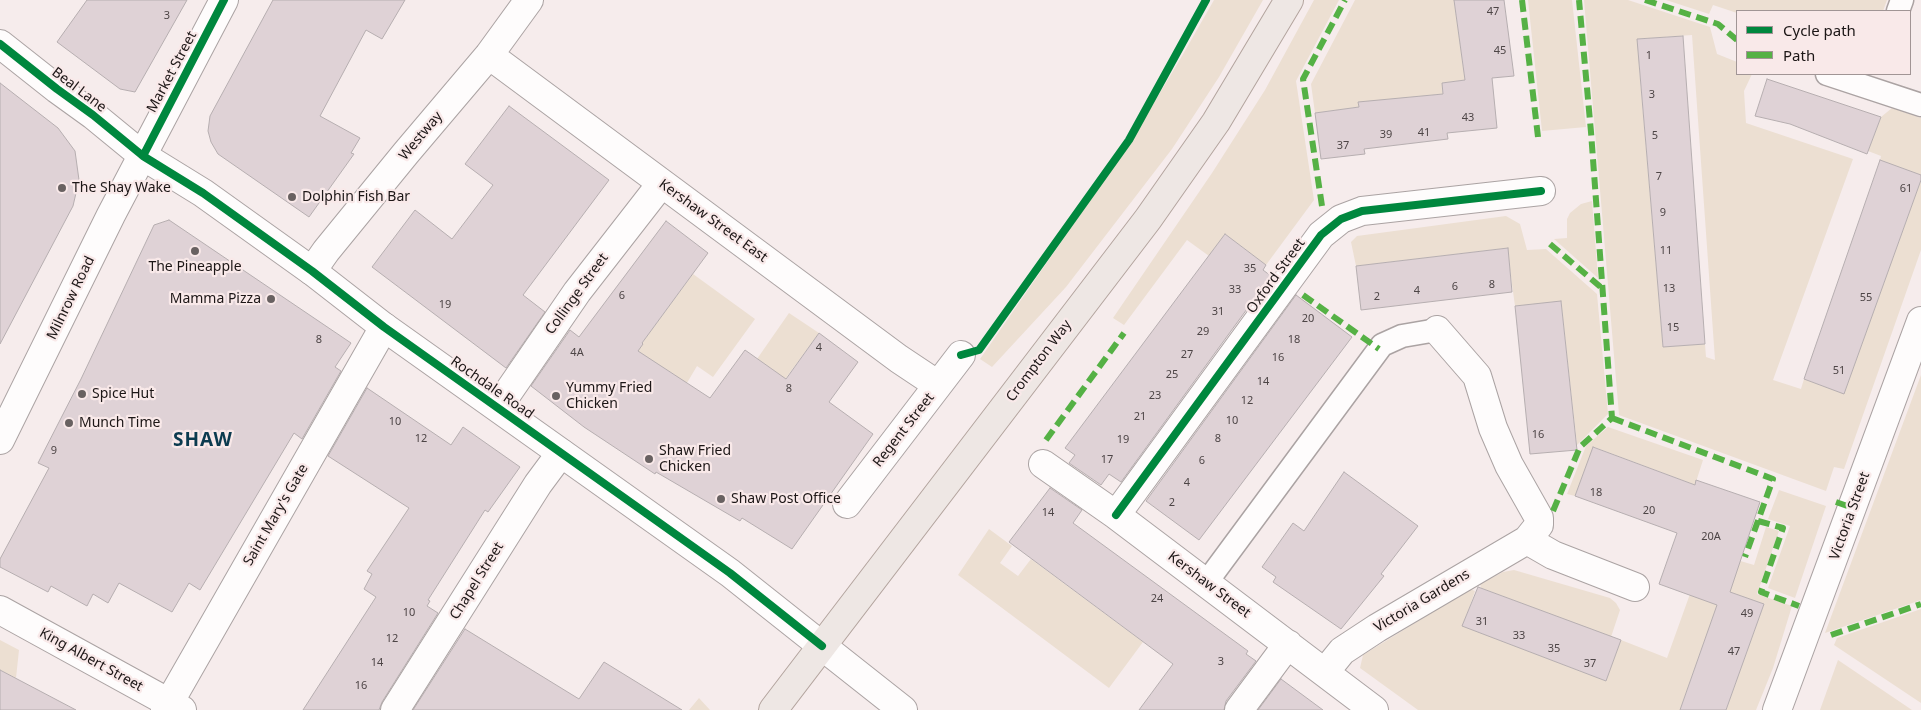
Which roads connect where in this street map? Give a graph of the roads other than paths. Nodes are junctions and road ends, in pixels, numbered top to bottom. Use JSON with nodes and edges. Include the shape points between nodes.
{"nodes":[{"id":1,"x":224,"y":0,"type":"edge"},
{"id":2,"x":529,"y":0,"type":"edge"},
{"id":3,"x":1289,"y":0,"type":"edge"},
{"id":4,"x":0,"y":44,"type":"edge"},
{"id":5,"x":489,"y":55,"type":"junction"},
{"id":6,"x":1833,"y":75,"type":"edge"},
{"id":7,"x":1876,"y":82,"type":"edge"},
{"id":8,"x":1921,"y":105,"type":"edge"},
{"id":9,"x":143,"y":156,"type":"junction"},
{"id":10,"x":661,"y":184,"type":"junction"},
{"id":11,"x":1541,"y":191,"type":"dead end"},
{"id":12,"x":312,"y":271,"type":"junction"},
{"id":13,"x":1921,"y":321,"type":"edge"},
{"id":14,"x":384,"y":327,"type":"junction"},
{"id":15,"x":1437,"y":330,"type":"joint"},
{"id":16,"x":961,"y":355,"type":"dead end"},
{"id":17,"x":938,"y":385,"type":"junction"},
{"id":18,"x":498,"y":407,"type":"junction"},
{"id":19,"x":0,"y":440,"type":"edge"},
{"id":20,"x":561,"y":453,"type":"junction"},
{"id":21,"x":1043,"y":464,"type":"dead end"},
{"id":22,"x":847,"y":504,"type":"dead end"},
{"id":23,"x":1116,"y":515,"type":"junction"},
{"id":24,"x":1527,"y":540,"type":"junction"},
{"id":25,"x":1206,"y":583,"type":"junction"},
{"id":26,"x":1635,"y":587,"type":"dead end"},
{"id":27,"x":0,"y":610,"type":"edge"},
{"id":28,"x":1288,"y":644,"type":"junction"},
{"id":29,"x":822,"y":646,"type":"junction"},
{"id":30,"x":1325,"y":672,"type":"junction"},
{"id":31,"x":172,"y":708,"type":"edge"},
{"id":32,"x":395,"y":710,"type":"edge"},
{"id":33,"x":773,"y":710,"type":"edge"},
{"id":34,"x":903,"y":710,"type":"edge"},
{"id":35,"x":1239,"y":710,"type":"edge"},
{"id":36,"x":1374,"y":710,"type":"edge"},
{"id":37,"x":1777,"y":710,"type":"edge"}],
"edges":[{"from":1,"to":9,"type":"street","name":"Market Street"},
{"from":2,"to":5,"type":"street","name":"Westway"},
{"from":3,"to":29,"type":"main road","name":"Crompton Way","via":[[1216,122],[1148,219]]},
{"from":4,"to":9,"type":"street","name":"Beal Lane"},
{"from":5,"to":10,"type":"street","name":"Kershaw Street East"},
{"from":5,"to":12,"type":"street","name":"Westway"},
{"from":6,"to":7,"type":"lane"},
{"from":7,"to":8,"type":"lane"},
{"from":9,"to":12,"type":"street","name":"Rochdale Road","via":[[203,193]]},
{"from":9,"to":19,"type":"street","name":"Milnrow Road"},
{"from":10,"to":17,"type":"street","name":"Kershaw Street East"},
{"from":10,"to":18,"type":"street","name":"Collinge Street","via":[[577,292]]},
{"from":11,"to":23,"type":"street","name":"Oxford Street","via":[[1362,211],[1342,219],[1321,235]]},
{"from":12,"to":14,"type":"street","name":"Rochdale Road"},
{"from":13,"to":37,"type":"street","name":"Victoria Street"},
{"from":14,"to":18,"type":"street","name":"Rochdale Road"},
{"from":14,"to":31,"type":"street","name":"Saint Mary's Gate"},
{"from":15,"to":24,"type":"street","name":"Victoria Gardens","via":[[1477,376],[1493,428],[1509,465],[1539,518],[1539,525]]},
{"from":15,"to":25,"type":"lane","via":[[1402,336],[1382,345]]},
{"from":16,"to":17,"type":"street","name":"Regent Street"},
{"from":17,"to":22,"type":"street","name":"Regent Street"},
{"from":18,"to":20,"type":"street","name":"Rochdale Road"},
{"from":20,"to":29,"type":"street","name":"Rochdale Road","via":[[730,573]]},
{"from":20,"to":32,"type":"street","name":"Chapel Street","via":[[538,484]]},
{"from":21,"to":23,"type":"street","name":"Kershaw Street"},
{"from":23,"to":25,"type":"street","name":"Kershaw Street"},
{"from":24,"to":26,"type":"street","via":[[1553,556]]},
{"from":24,"to":30,"type":"street","name":"Victoria Gardens","via":[[1377,628],[1338,655]]},
{"from":25,"to":28,"type":"street","name":"Kershaw Street"},
{"from":27,"to":31,"type":"street","name":"King Albert Street"},
{"from":28,"to":30,"type":"street","name":"Kershaw Street"},
{"from":28,"to":35,"type":"street"},
{"from":29,"to":33,"type":"main road","name":"Crompton Way"},
{"from":29,"to":34,"type":"street","name":"Rochdale Road"},
{"from":30,"to":36,"type":"street","name":"Kershaw Street"}]}
